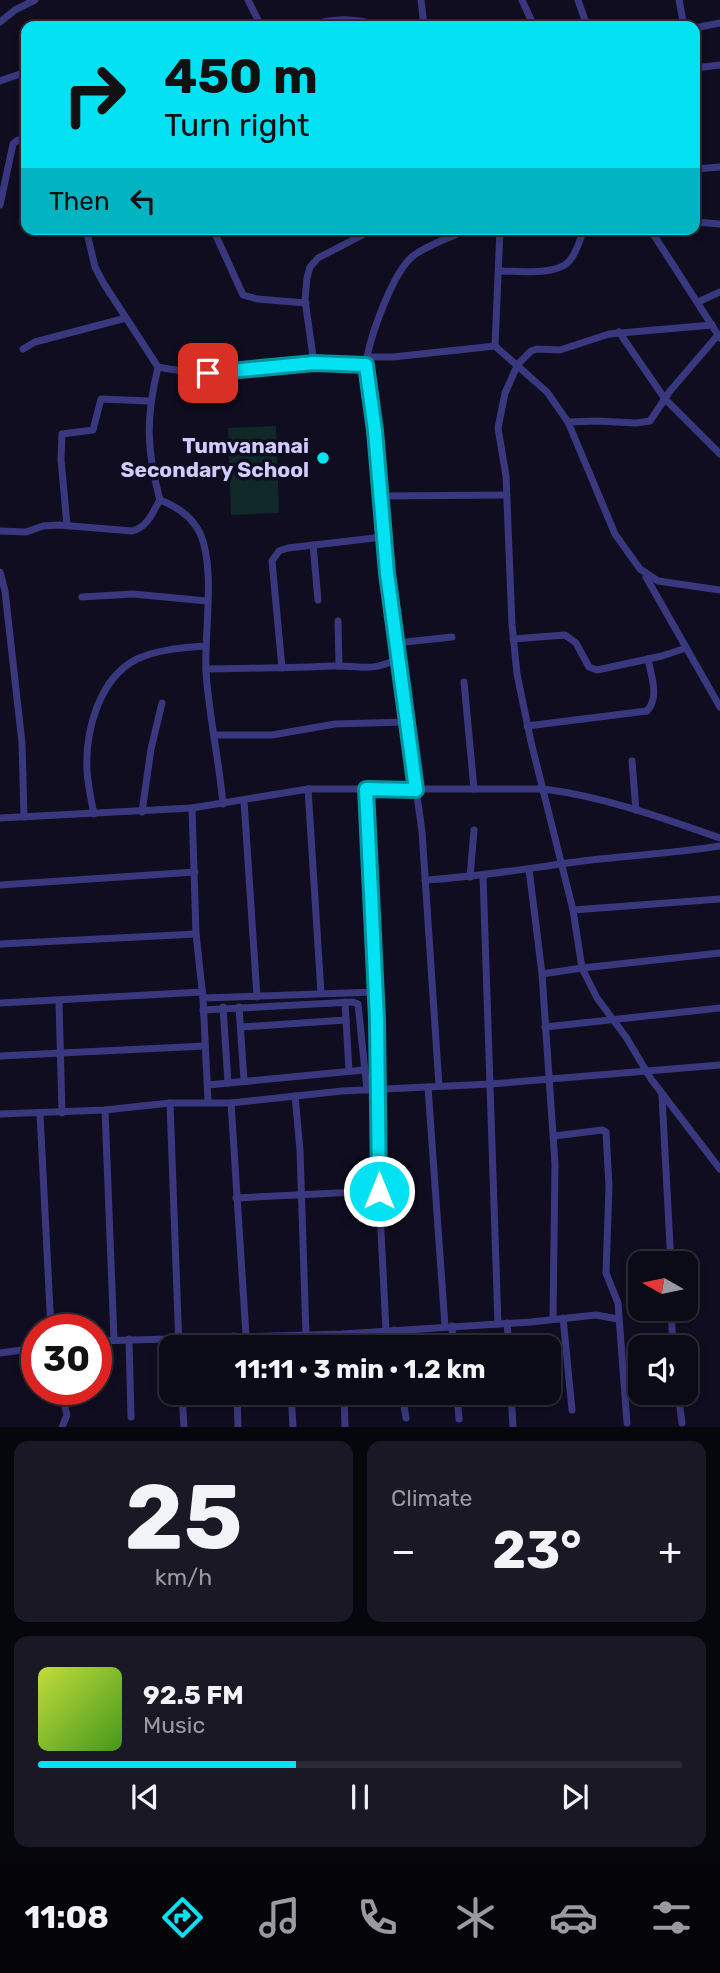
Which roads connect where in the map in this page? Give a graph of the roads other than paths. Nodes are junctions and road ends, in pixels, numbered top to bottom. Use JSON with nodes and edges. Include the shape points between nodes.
{"nodes":[{"id":1,"x":36,"y":0,"type":"edge"},
{"id":2,"x":248,"y":0,"type":"edge"},
{"id":3,"x":421,"y":0,"type":"edge"},
{"id":4,"x":522,"y":0,"type":"edge"},
{"id":5,"x":578,"y":0,"type":"edge"},
{"id":6,"x":679,"y":0,"type":"edge"},
{"id":7,"x":258,"y":21,"type":"edge"},
{"id":8,"x":327,"y":21,"type":"edge"},
{"id":9,"x":356,"y":21,"type":"edge"},
{"id":10,"x":423,"y":21,"type":"edge"},
{"id":11,"x":532,"y":21,"type":"edge"},
{"id":12,"x":585,"y":21,"type":"edge"},
{"id":13,"x":683,"y":21,"type":"edge"},
{"id":14,"x":0,"y":22,"type":"edge"},
{"id":15,"x":720,"y":23,"type":"edge"},
{"id":16,"x":700,"y":27,"type":"edge"},
{"id":17,"x":720,"y":65,"type":"edge"},
{"id":18,"x":700,"y":67,"type":"edge"},
{"id":19,"x":21,"y":74,"type":"edge"},
{"id":20,"x":0,"y":81,"type":"edge"},
{"id":21,"x":21,"y":140,"type":"edge"},
{"id":22,"x":720,"y":167,"type":"edge"},
{"id":23,"x":700,"y":169,"type":"edge"},
{"id":24,"x":0,"y":205,"type":"edge"},
{"id":25,"x":700,"y":222,"type":"edge"},
{"id":26,"x":720,"y":224,"type":"edge"},
{"id":27,"x":87,"y":235,"type":"edge"},
{"id":28,"x":216,"y":235,"type":"edge"},
{"id":29,"x":365,"y":235,"type":"edge"},
{"id":30,"x":456,"y":235,"type":"edge"},
{"id":31,"x":500,"y":235,"type":"edge"},
{"id":32,"x":581,"y":235,"type":"edge"},
{"id":33,"x":655,"y":235,"type":"edge"},
{"id":34,"x":499,"y":271,"type":"junction"},
{"id":35,"x":720,"y":292,"type":"edge"},
{"id":36,"x":698,"y":302,"type":"junction"},
{"id":37,"x":306,"y":303,"type":"junction"},
{"id":38,"x":126,"y":318,"type":"junction"},
{"id":39,"x":712,"y":325,"type":"junction"},
{"id":40,"x":619,"y":332,"type":"junction"},
{"id":41,"x":719,"y":337,"type":"edge"},
{"id":42,"x":495,"y":346,"type":"junction"},
{"id":43,"x":23,"y":349,"type":"dead end"},
{"id":44,"x":366,"y":361,"type":"junction"},
{"id":45,"x":314,"y":363,"type":"junction"},
{"id":46,"x":518,"y":364,"type":"junction"},
{"id":47,"x":158,"y":367,"type":"junction"},
{"id":48,"x":665,"y":399,"type":"junction"},
{"id":49,"x":150,"y":401,"type":"junction"},
{"id":50,"x":568,"y":422,"type":"junction"},
{"id":51,"x":720,"y":454,"type":"edge"},
{"id":52,"x":507,"y":495,"type":"junction"},
{"id":53,"x":379,"y":496,"type":"junction"},
{"id":54,"x":160,"y":499,"type":"junction"},
{"id":55,"x":67,"y":525,"type":"junction"},
{"id":56,"x":0,"y":531,"type":"edge"},
{"id":57,"x":383,"y":537,"type":"junction"},
{"id":58,"x":313,"y":545,"type":"junction"},
{"id":59,"x":0,"y":572,"type":"edge"},
{"id":60,"x":644,"y":574,"type":"junction"},
{"id":61,"x":720,"y":590,"type":"edge"},
{"id":62,"x":82,"y":597,"type":"dead end"},
{"id":63,"x":318,"y":600,"type":"dead end"},
{"id":64,"x":207,"y":601,"type":"junction"},
{"id":65,"x":338,"y":621,"type":"dead end"},
{"id":66,"x":452,"y":637,"type":"dead end"},
{"id":67,"x":513,"y":639,"type":"junction"},
{"id":68,"x":396,"y":643,"type":"junction"},
{"id":69,"x":206,"y":646,"type":"junction"},
{"id":70,"x":686,"y":648,"type":"junction"},
{"id":71,"x":398,"y":659,"type":"junction"},
{"id":72,"x":648,"y":659,"type":"junction"},
{"id":73,"x":339,"y":666,"type":"junction"},
{"id":74,"x":282,"y":668,"type":"junction"},
{"id":75,"x":206,"y":669,"type":"junction"},
{"id":76,"x":464,"y":682,"type":"dead end"},
{"id":77,"x":162,"y":704,"type":"dead end"},
{"id":78,"x":720,"y":707,"type":"edge"},
{"id":79,"x":406,"y":722,"type":"junction"},
{"id":80,"x":527,"y":726,"type":"junction"},
{"id":81,"x":214,"y":735,"type":"junction"},
{"id":82,"x":632,"y":761,"type":"dead end"},
{"id":83,"x":308,"y":789,"type":"junction"},
{"id":84,"x":366,"y":789,"type":"junction"},
{"id":85,"x":474,"y":789,"type":"junction"},
{"id":86,"x":544,"y":789,"type":"junction"},
{"id":87,"x":416,"y":790,"type":"junction"},
{"id":88,"x":244,"y":801,"type":"junction"},
{"id":89,"x":223,"y":804,"type":"junction"},
{"id":90,"x":192,"y":807,"type":"junction"},
{"id":91,"x":636,"y":810,"type":"junction"},
{"id":92,"x":142,"y":811,"type":"junction"},
{"id":93,"x":94,"y":814,"type":"junction"},
{"id":94,"x":24,"y":817,"type":"junction"},
{"id":95,"x":0,"y":818,"type":"edge"},
{"id":96,"x":474,"y":830,"type":"dead end"},
{"id":97,"x":720,"y":838,"type":"edge"},
{"id":98,"x":720,"y":846,"type":"edge"},
{"id":99,"x":560,"y":864,"type":"junction"},
{"id":100,"x":529,"y":869,"type":"junction"},
{"id":101,"x":195,"y":872,"type":"junction"},
{"id":102,"x":483,"y":876,"type":"junction"},
{"id":103,"x":470,"y":877,"type":"junction"},
{"id":104,"x":425,"y":880,"type":"junction"},
{"id":105,"x":0,"y":885,"type":"edge"},
{"id":106,"x":720,"y":899,"type":"edge"},
{"id":107,"x":573,"y":910,"type":"junction"},
{"id":108,"x":196,"y":934,"type":"junction"},
{"id":109,"x":0,"y":944,"type":"edge"},
{"id":110,"x":720,"y":953,"type":"edge"},
{"id":111,"x":582,"y":968,"type":"junction"},
{"id":112,"x":542,"y":975,"type":"junction"},
{"id":113,"x":375,"y":992,"type":"junction"},
{"id":114,"x":321,"y":993,"type":"junction"},
{"id":115,"x":202,"y":995,"type":"junction"},
{"id":116,"x":257,"y":997,"type":"junction"},
{"id":117,"x":59,"y":1001,"type":"junction"},
{"id":118,"x":345,"y":1002,"type":"junction"},
{"id":119,"x":0,"y":1003,"type":"edge"},
{"id":120,"x":223,"y":1007,"type":"junction"},
{"id":121,"x":239,"y":1007,"type":"junction"},
{"id":122,"x":720,"y":1008,"type":"edge"},
{"id":123,"x":203,"y":1010,"type":"junction"},
{"id":124,"x":346,"y":1020,"type":"junction"},
{"id":125,"x":613,"y":1020,"type":"junction"},
{"id":126,"x":241,"y":1027,"type":"junction"},
{"id":127,"x":545,"y":1027,"type":"junction"},
{"id":128,"x":205,"y":1046,"type":"junction"},
{"id":129,"x":59,"y":1054,"type":"junction"},
{"id":130,"x":0,"y":1056,"type":"edge"},
{"id":131,"x":720,"y":1065,"type":"edge"},
{"id":132,"x":364,"y":1070,"type":"junction"},
{"id":133,"x":349,"y":1071,"type":"junction"},
{"id":134,"x":647,"y":1072,"type":"junction"},
{"id":135,"x":549,"y":1080,"type":"junction"},
{"id":136,"x":244,"y":1082,"type":"junction"},
{"id":137,"x":228,"y":1083,"type":"junction"},
{"id":138,"x":491,"y":1084,"type":"junction"},
{"id":139,"x":208,"y":1085,"type":"junction"},
{"id":140,"x":439,"y":1086,"type":"junction"},
{"id":141,"x":428,"y":1087,"type":"junction"},
{"id":142,"x":378,"y":1089,"type":"junction"},
{"id":143,"x":367,"y":1090,"type":"junction"},
{"id":144,"x":662,"y":1094,"type":"junction"},
{"id":145,"x":295,"y":1096,"type":"junction"},
{"id":146,"x":208,"y":1101,"type":"junction"},
{"id":147,"x":170,"y":1103,"type":"junction"},
{"id":148,"x":231,"y":1103,"type":"junction"},
{"id":149,"x":105,"y":1110,"type":"junction"},
{"id":150,"x":62,"y":1113,"type":"junction"},
{"id":151,"x":40,"y":1114,"type":"junction"},
{"id":152,"x":0,"y":1115,"type":"edge"},
{"id":153,"x":554,"y":1136,"type":"junction"},
{"id":154,"x":720,"y":1169,"type":"edge"},
{"id":155,"x":379,"y":1191,"type":"junction"},
{"id":156,"x":302,"y":1195,"type":"junction"},
{"id":157,"x":236,"y":1198,"type":"junction"},
{"id":158,"x":670,"y":1251,"type":"edge"},
{"id":159,"x":50,"y":1314,"type":"edge"},
{"id":160,"x":563,"y":1318,"type":"junction"},
{"id":161,"x":618,"y":1319,"type":"junction"},
{"id":162,"x":553,"y":1320,"type":"junction"},
{"id":163,"x":507,"y":1323,"type":"junction"},
{"id":164,"x":498,"y":1324,"type":"junction"},
{"id":165,"x":448,"y":1326,"type":"junction"},
{"id":166,"x":390,"y":1330,"type":"junction"},
{"id":167,"x":343,"y":1334,"type":"joint"},
{"id":168,"x":178,"y":1335,"type":"edge"},
{"id":169,"x":246,"y":1335,"type":"edge"},
{"id":170,"x":306,"y":1335,"type":"edge"},
{"id":171,"x":324,"y":1335,"type":"edge"},
{"id":172,"x":392,"y":1335,"type":"edge"},
{"id":173,"x":450,"y":1335,"type":"edge"},
{"id":174,"x":508,"y":1335,"type":"edge"},
{"id":175,"x":114,"y":1339,"type":"joint"},
{"id":176,"x":129,"y":1339,"type":"junction"},
{"id":177,"x":159,"y":1339,"type":"edge"},
{"id":178,"x":21,"y":1350,"type":"edge"},
{"id":179,"x":0,"y":1353,"type":"edge"},
{"id":180,"x":64,"y":1405,"type":"edge"},
{"id":181,"x":183,"y":1405,"type":"edge"},
{"id":182,"x":237,"y":1405,"type":"edge"},
{"id":183,"x":292,"y":1405,"type":"edge"},
{"id":184,"x":344,"y":1405,"type":"edge"},
{"id":185,"x":404,"y":1405,"type":"edge"},
{"id":186,"x":458,"y":1405,"type":"edge"},
{"id":187,"x":512,"y":1405,"type":"edge"},
{"id":188,"x":680,"y":1405,"type":"edge"},
{"id":189,"x":572,"y":1410,"type":"dead end"},
{"id":190,"x":131,"y":1417,"type":"dead end"},
{"id":191,"x":406,"y":1418,"type":"dead end"},
{"id":192,"x":459,"y":1419,"type":"dead end"},
{"id":193,"x":627,"y":1423,"type":"dead end"},
{"id":194,"x":682,"y":1423,"type":"dead end"},
{"id":195,"x":61,"y":1427,"type":"edge"},
{"id":196,"x":184,"y":1427,"type":"edge"},
{"id":197,"x":238,"y":1427,"type":"edge"},
{"id":198,"x":293,"y":1427,"type":"edge"},
{"id":199,"x":345,"y":1427,"type":"edge"},
{"id":200,"x":513,"y":1427,"type":"edge"}],
"edges":[{"from":1,"to":14,"type":"street"},
{"from":2,"to":7,"type":"street"},
{"from":3,"to":10,"type":"street"},
{"from":4,"to":11,"type":"street"},
{"from":5,"to":12,"type":"street"},
{"from":6,"to":13,"type":"street"},
{"from":8,"to":9,"type":"street"},
{"from":15,"to":16,"type":"street"},
{"from":17,"to":18,"type":"street"},
{"from":19,"to":20,"type":"street"},
{"from":21,"to":24,"type":"street","via":[[13,144]]},
{"from":22,"to":23,"type":"street"},
{"from":25,"to":26,"type":"street"},
{"from":27,"to":38,"type":"street","via":[[95,267]]},
{"from":28,"to":37,"type":"street","via":[[243,295]]},
{"from":29,"to":37,"type":"street","via":[[318,258],[310,267]]},
{"from":30,"to":44,"type":"street","via":[[409,260],[378,319]]},
{"from":31,"to":34,"type":"street"},
{"from":32,"to":34,"type":"street","via":[[566,265],[547,271]]},
{"from":33,"to":36,"type":"street"},
{"from":34,"to":42,"type":"street"},
{"from":35,"to":36,"type":"street"},
{"from":36,"to":39,"type":"street"},
{"from":37,"to":45,"type":"street"},
{"from":38,"to":43,"type":"street"},
{"from":38,"to":47,"type":"street"},
{"from":39,"to":40,"type":"street"},
{"from":39,"to":41,"type":"street"},
{"from":40,"to":46,"type":"street","via":[[560,350],[537,349]]},
{"from":40,"to":48,"type":"street"},
{"from":41,"to":48,"type":"street"},
{"from":42,"to":44,"type":"street"},
{"from":42,"to":46,"type":"street"},
{"from":44,"to":45,"type":"street"},
{"from":44,"to":53,"type":"street"},
{"from":45,"to":47,"type":"street","via":[[208,373]]},
{"from":46,"to":50,"type":"street"},
{"from":46,"to":52,"type":"street","via":[[505,393],[498,428]]},
{"from":47,"to":49,"type":"street"},
{"from":48,"to":50,"type":"street","via":[[646,422]]},
{"from":48,"to":51,"type":"street"},
{"from":49,"to":54,"type":"street","via":[[149,442]]},
{"from":49,"to":55,"type":"street","via":[[101,399],[93,430],[62,434]]},
{"from":50,"to":60,"type":"street","via":[[615,534]]},
{"from":52,"to":53,"type":"street"},
{"from":52,"to":67,"type":"street"},
{"from":53,"to":57,"type":"street"},
{"from":54,"to":55,"type":"street","via":[[148,522],[137,530]]},
{"from":54,"to":64,"type":"street","via":[[185,514],[200,534],[207,565]]},
{"from":55,"to":56,"type":"street"},
{"from":57,"to":58,"type":"street"},
{"from":57,"to":68,"type":"street"},
{"from":58,"to":63,"type":"street"},
{"from":58,"to":74,"type":"street","via":[[279,551],[272,561]]},
{"from":59,"to":94,"type":"street","via":[[22,743]]},
{"from":60,"to":61,"type":"street","via":[[658,581]]},
{"from":60,"to":70,"type":"street"},
{"from":62,"to":64,"type":"street","via":[[133,593]]},
{"from":64,"to":69,"type":"street"},
{"from":65,"to":73,"type":"street"},
{"from":66,"to":68,"type":"street"},
{"from":67,"to":72,"type":"street","via":[[565,635],[594,669]]},
{"from":67,"to":80,"type":"street"},
{"from":68,"to":71,"type":"street"},
{"from":69,"to":75,"type":"street"},
{"from":69,"to":93,"type":"street","via":[[144,657],[130,663],[107,685],[93,721],[88,757]]},
{"from":70,"to":72,"type":"street"},
{"from":70,"to":78,"type":"street"},
{"from":71,"to":73,"type":"street","via":[[374,668]]},
{"from":71,"to":79,"type":"street"},
{"from":72,"to":80,"type":"street","via":[[654,693],[653,705],[647,710]]},
{"from":73,"to":74,"type":"street"},
{"from":74,"to":75,"type":"street"},
{"from":75,"to":81,"type":"street"},
{"from":76,"to":85,"type":"street"},
{"from":77,"to":92,"type":"street"},
{"from":79,"to":81,"type":"street","via":[[335,723],[272,735]]},
{"from":79,"to":87,"type":"street"},
{"from":80,"to":86,"type":"street"},
{"from":81,"to":89,"type":"street"},
{"from":82,"to":91,"type":"street"},
{"from":83,"to":84,"type":"street"},
{"from":83,"to":88,"type":"street"},
{"from":83,"to":114,"type":"street"},
{"from":84,"to":87,"type":"street"},
{"from":84,"to":113,"type":"street"},
{"from":85,"to":86,"type":"street"},
{"from":85,"to":87,"type":"street"},
{"from":86,"to":91,"type":"street"},
{"from":86,"to":99,"type":"street"},
{"from":87,"to":104,"type":"street"},
{"from":88,"to":89,"type":"street"},
{"from":88,"to":116,"type":"street"},
{"from":89,"to":90,"type":"street"},
{"from":90,"to":92,"type":"street"},
{"from":90,"to":101,"type":"street"},
{"from":91,"to":97,"type":"street"},
{"from":92,"to":93,"type":"street"},
{"from":93,"to":94,"type":"street"},
{"from":94,"to":95,"type":"street"},
{"from":96,"to":103,"type":"street"},
{"from":98,"to":99,"type":"street"},
{"from":99,"to":100,"type":"street"},
{"from":99,"to":107,"type":"street"},
{"from":100,"to":102,"type":"street"},
{"from":100,"to":112,"type":"street"},
{"from":101,"to":105,"type":"street"},
{"from":101,"to":108,"type":"street"},
{"from":102,"to":103,"type":"street"},
{"from":102,"to":138,"type":"street"},
{"from":103,"to":104,"type":"street"},
{"from":104,"to":140,"type":"street"},
{"from":106,"to":107,"type":"street"},
{"from":107,"to":111,"type":"street"},
{"from":108,"to":109,"type":"street"},
{"from":108,"to":115,"type":"street"},
{"from":110,"to":111,"type":"street"},
{"from":111,"to":112,"type":"street"},
{"from":111,"to":125,"type":"street"},
{"from":112,"to":127,"type":"street"},
{"from":113,"to":114,"type":"street"},
{"from":113,"to":142,"type":"street"},
{"from":114,"to":116,"type":"street"},
{"from":115,"to":116,"type":"street"},
{"from":115,"to":117,"type":"street"},
{"from":115,"to":123,"type":"street"},
{"from":117,"to":119,"type":"street"},
{"from":117,"to":129,"type":"street"},
{"from":118,"to":121,"type":"street"},
{"from":118,"to":124,"type":"street"},
{"from":118,"to":132,"type":"street","via":[[358,1004]]},
{"from":120,"to":121,"type":"street"},
{"from":120,"to":123,"type":"street"},
{"from":120,"to":137,"type":"street"},
{"from":121,"to":126,"type":"street"},
{"from":122,"to":125,"type":"street"},
{"from":123,"to":128,"type":"street"},
{"from":124,"to":126,"type":"street"},
{"from":124,"to":133,"type":"street"},
{"from":125,"to":127,"type":"street"},
{"from":125,"to":134,"type":"street"},
{"from":126,"to":136,"type":"street"},
{"from":127,"to":135,"type":"street"},
{"from":128,"to":129,"type":"street"},
{"from":128,"to":139,"type":"street"},
{"from":129,"to":130,"type":"street"},
{"from":129,"to":150,"type":"street"},
{"from":131,"to":134,"type":"street"},
{"from":132,"to":133,"type":"street"},
{"from":132,"to":143,"type":"street"},
{"from":133,"to":136,"type":"street"},
{"from":134,"to":135,"type":"street"},
{"from":134,"to":144,"type":"street"},
{"from":135,"to":138,"type":"street"},
{"from":135,"to":153,"type":"street"},
{"from":136,"to":137,"type":"street"},
{"from":137,"to":139,"type":"street"},
{"from":138,"to":140,"type":"street"},
{"from":138,"to":164,"type":"street"},
{"from":139,"to":146,"type":"street"},
{"from":140,"to":141,"type":"street"},
{"from":141,"to":142,"type":"street"},
{"from":141,"to":165,"type":"street"},
{"from":142,"to":143,"type":"street"},
{"from":142,"to":155,"type":"street"},
{"from":143,"to":145,"type":"street"},
{"from":144,"to":154,"type":"street"},
{"from":144,"to":158,"type":"street"},
{"from":145,"to":148,"type":"street"},
{"from":145,"to":156,"type":"street"},
{"from":146,"to":147,"type":"street"},
{"from":146,"to":148,"type":"street"},
{"from":147,"to":149,"type":"street"},
{"from":147,"to":168,"type":"street"},
{"from":148,"to":157,"type":"street"},
{"from":149,"to":150,"type":"street"},
{"from":149,"to":175,"type":"street"},
{"from":150,"to":151,"type":"street"},
{"from":151,"to":152,"type":"street"},
{"from":151,"to":159,"type":"street"},
{"from":153,"to":161,"type":"street","via":[[606,1132],[606,1273],[617,1296]]},
{"from":153,"to":162,"type":"street"},
{"from":155,"to":156,"type":"street"},
{"from":155,"to":166,"type":"street"},
{"from":156,"to":157,"type":"street"},
{"from":156,"to":170,"type":"street"},
{"from":157,"to":169,"type":"street"},
{"from":160,"to":161,"type":"street","via":[[600,1315]]},
{"from":160,"to":162,"type":"street"},
{"from":160,"to":189,"type":"street"},
{"from":161,"to":193,"type":"street"},
{"from":162,"to":163,"type":"street"},
{"from":163,"to":164,"type":"street"},
{"from":163,"to":174,"type":"street"},
{"from":164,"to":165,"type":"street"},
{"from":165,"to":166,"type":"street"},
{"from":165,"to":173,"type":"street"},
{"from":166,"to":167,"type":"street"},
{"from":166,"to":172,"type":"street"},
{"from":167,"to":171,"type":"street"},
{"from":175,"to":176,"type":"street"},
{"from":176,"to":177,"type":"street"},
{"from":176,"to":190,"type":"street"},
{"from":178,"to":179,"type":"street"},
{"from":180,"to":195,"type":"street"},
{"from":181,"to":196,"type":"street"},
{"from":182,"to":197,"type":"street"},
{"from":183,"to":198,"type":"street"},
{"from":184,"to":199,"type":"street"},
{"from":185,"to":191,"type":"street"},
{"from":186,"to":192,"type":"street"},
{"from":187,"to":200,"type":"street"},
{"from":188,"to":194,"type":"street"}]}
